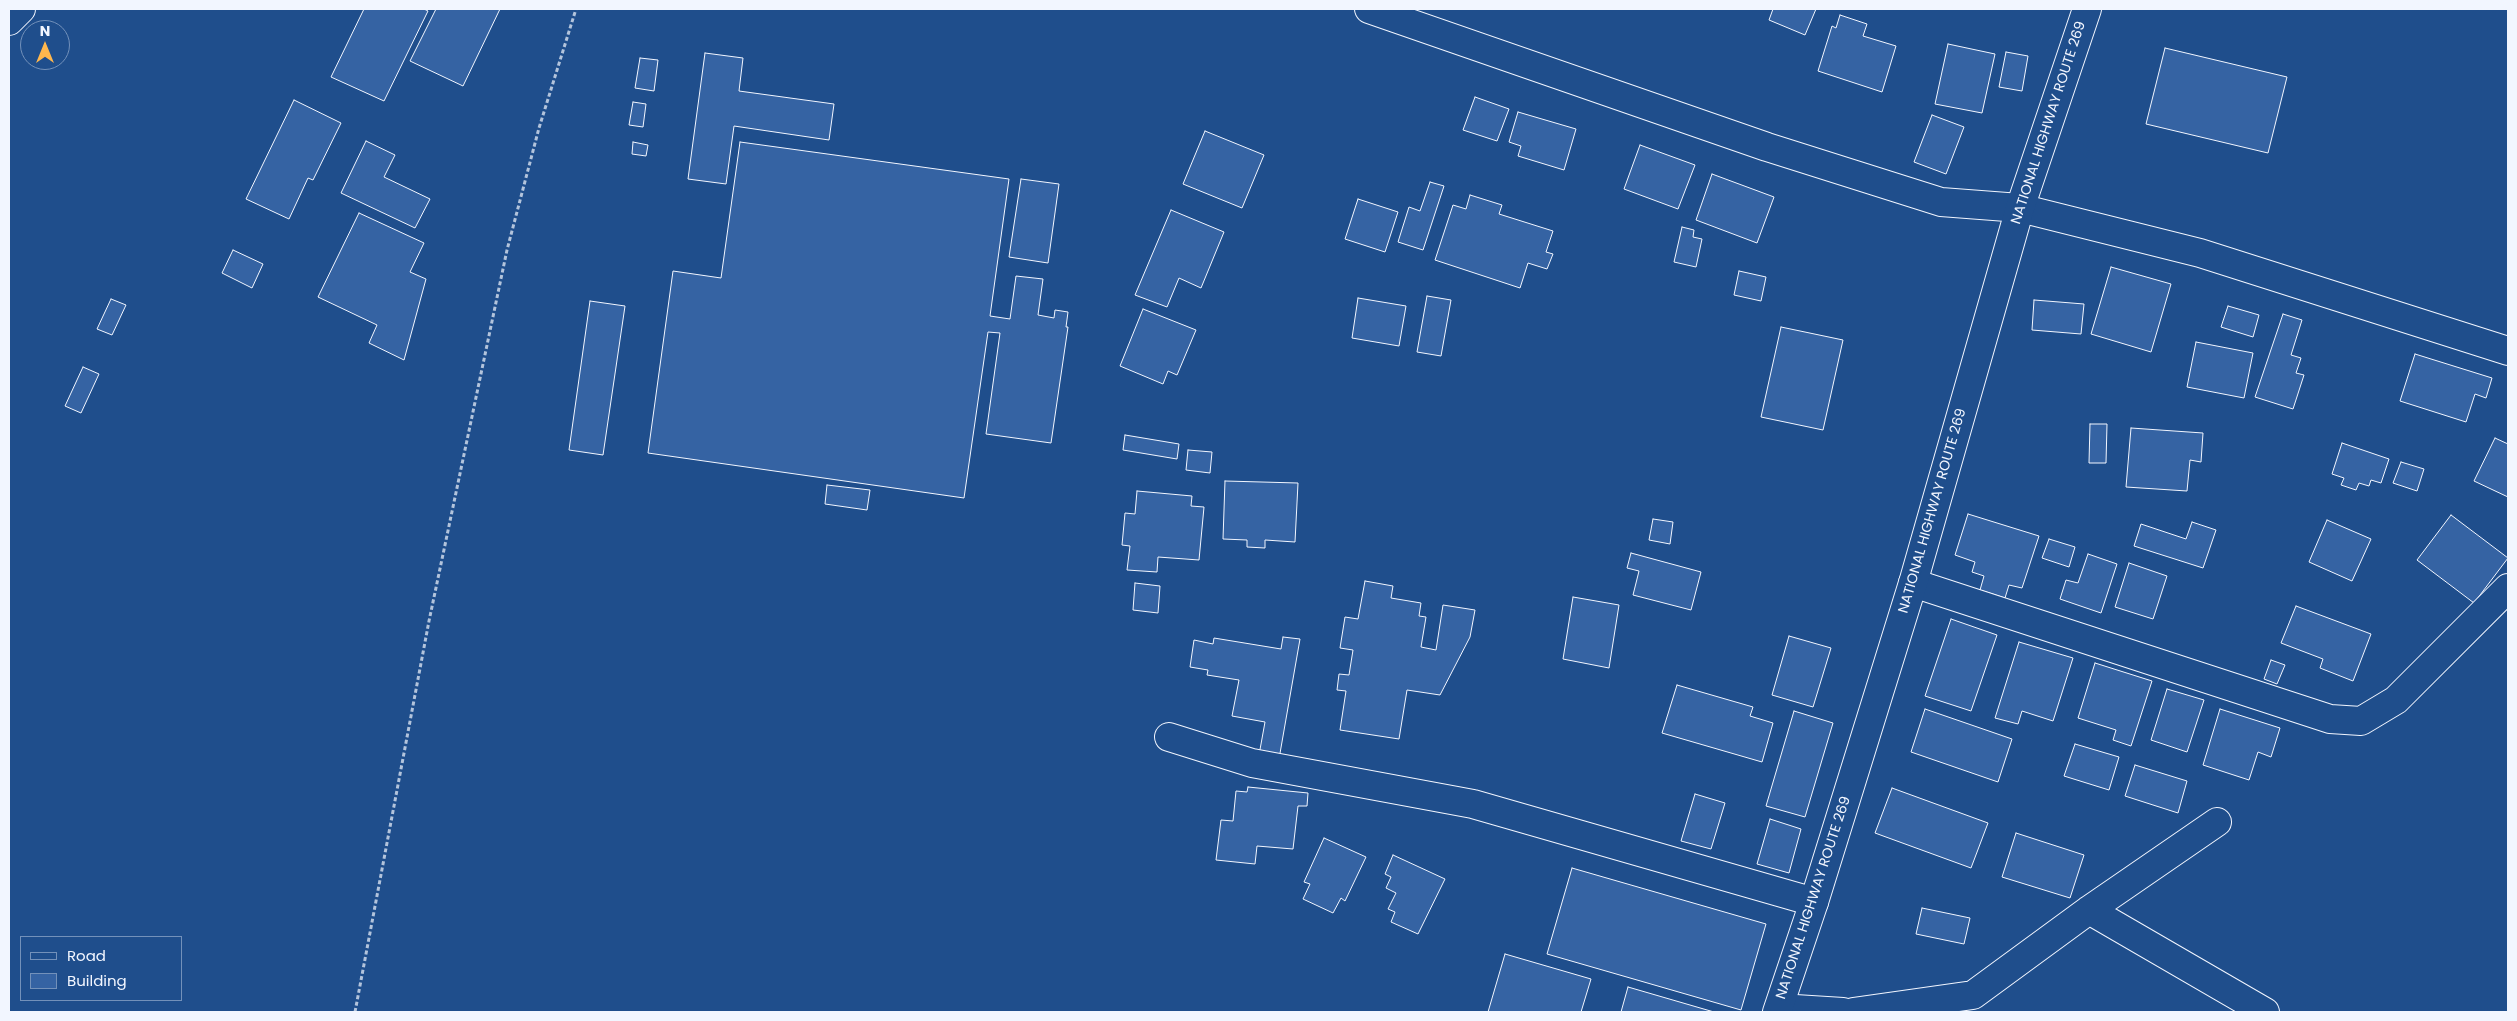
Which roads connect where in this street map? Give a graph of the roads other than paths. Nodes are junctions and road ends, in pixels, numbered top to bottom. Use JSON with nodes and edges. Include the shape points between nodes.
{"nodes":[{"id":1,"x":21,"y":9,"type":"edge"},
{"id":2,"x":1369,"y":9,"type":"edge"},
{"id":3,"x":2086,"y":9,"type":"edge"},
{"id":4,"x":9,"y":21,"type":"edge"},
{"id":5,"x":2020,"y":208,"type":"junction"},
{"id":6,"x":2508,"y":351,"type":"edge"},
{"id":7,"x":1913,"y":583,"type":"junction"},
{"id":8,"x":2508,"y":588,"type":"edge"},
{"id":9,"x":1170,"y":738,"type":"dead end"},
{"id":10,"x":2217,"y":822,"type":"dead end"},
{"id":11,"x":1814,"y":902,"type":"junction"},
{"id":12,"x":2088,"y":910,"type":"junction"},
{"id":13,"x":1970,"y":1004,"type":"edge"},
{"id":14,"x":1778,"y":1010,"type":"edge"},
{"id":15,"x":1843,"y":1012,"type":"edge"},
{"id":16,"x":1853,"y":1012,"type":"edge"},
{"id":17,"x":2265,"y":1012,"type":"edge"}],
"edges":[{"from":1,"to":4,"type":"main road"},
{"from":2,"to":5,"type":"main road","via":[[1758,144],[1941,202]]},
{"from":3,"to":5,"type":"main road","name":"NATIONAL HIGHWAY ROUTE 269"},
{"from":5,"to":6,"type":"main road","via":[[2200,253]]},
{"from":5,"to":7,"type":"main road","name":"NATIONAL HIGHWAY ROUTE 269"},
{"from":7,"to":8,"type":"main road","via":[[2330,719],[2361,721],[2396,700]]},
{"from":7,"to":11,"type":"main road","name":"NATIONAL HIGHWAY ROUTE 269"},
{"from":9,"to":11,"type":"main road","via":[[1252,763],[1473,804]]},
{"from":10,"to":12,"type":"main road"},
{"from":11,"to":14,"type":"main road","name":"NATIONAL HIGHWAY ROUTE 269"},
{"from":12,"to":13,"type":"main road"},
{"from":12,"to":17,"type":"main road"},
{"from":13,"to":16,"type":"main road"},
{"from":14,"to":15,"type":"main road"}]}
